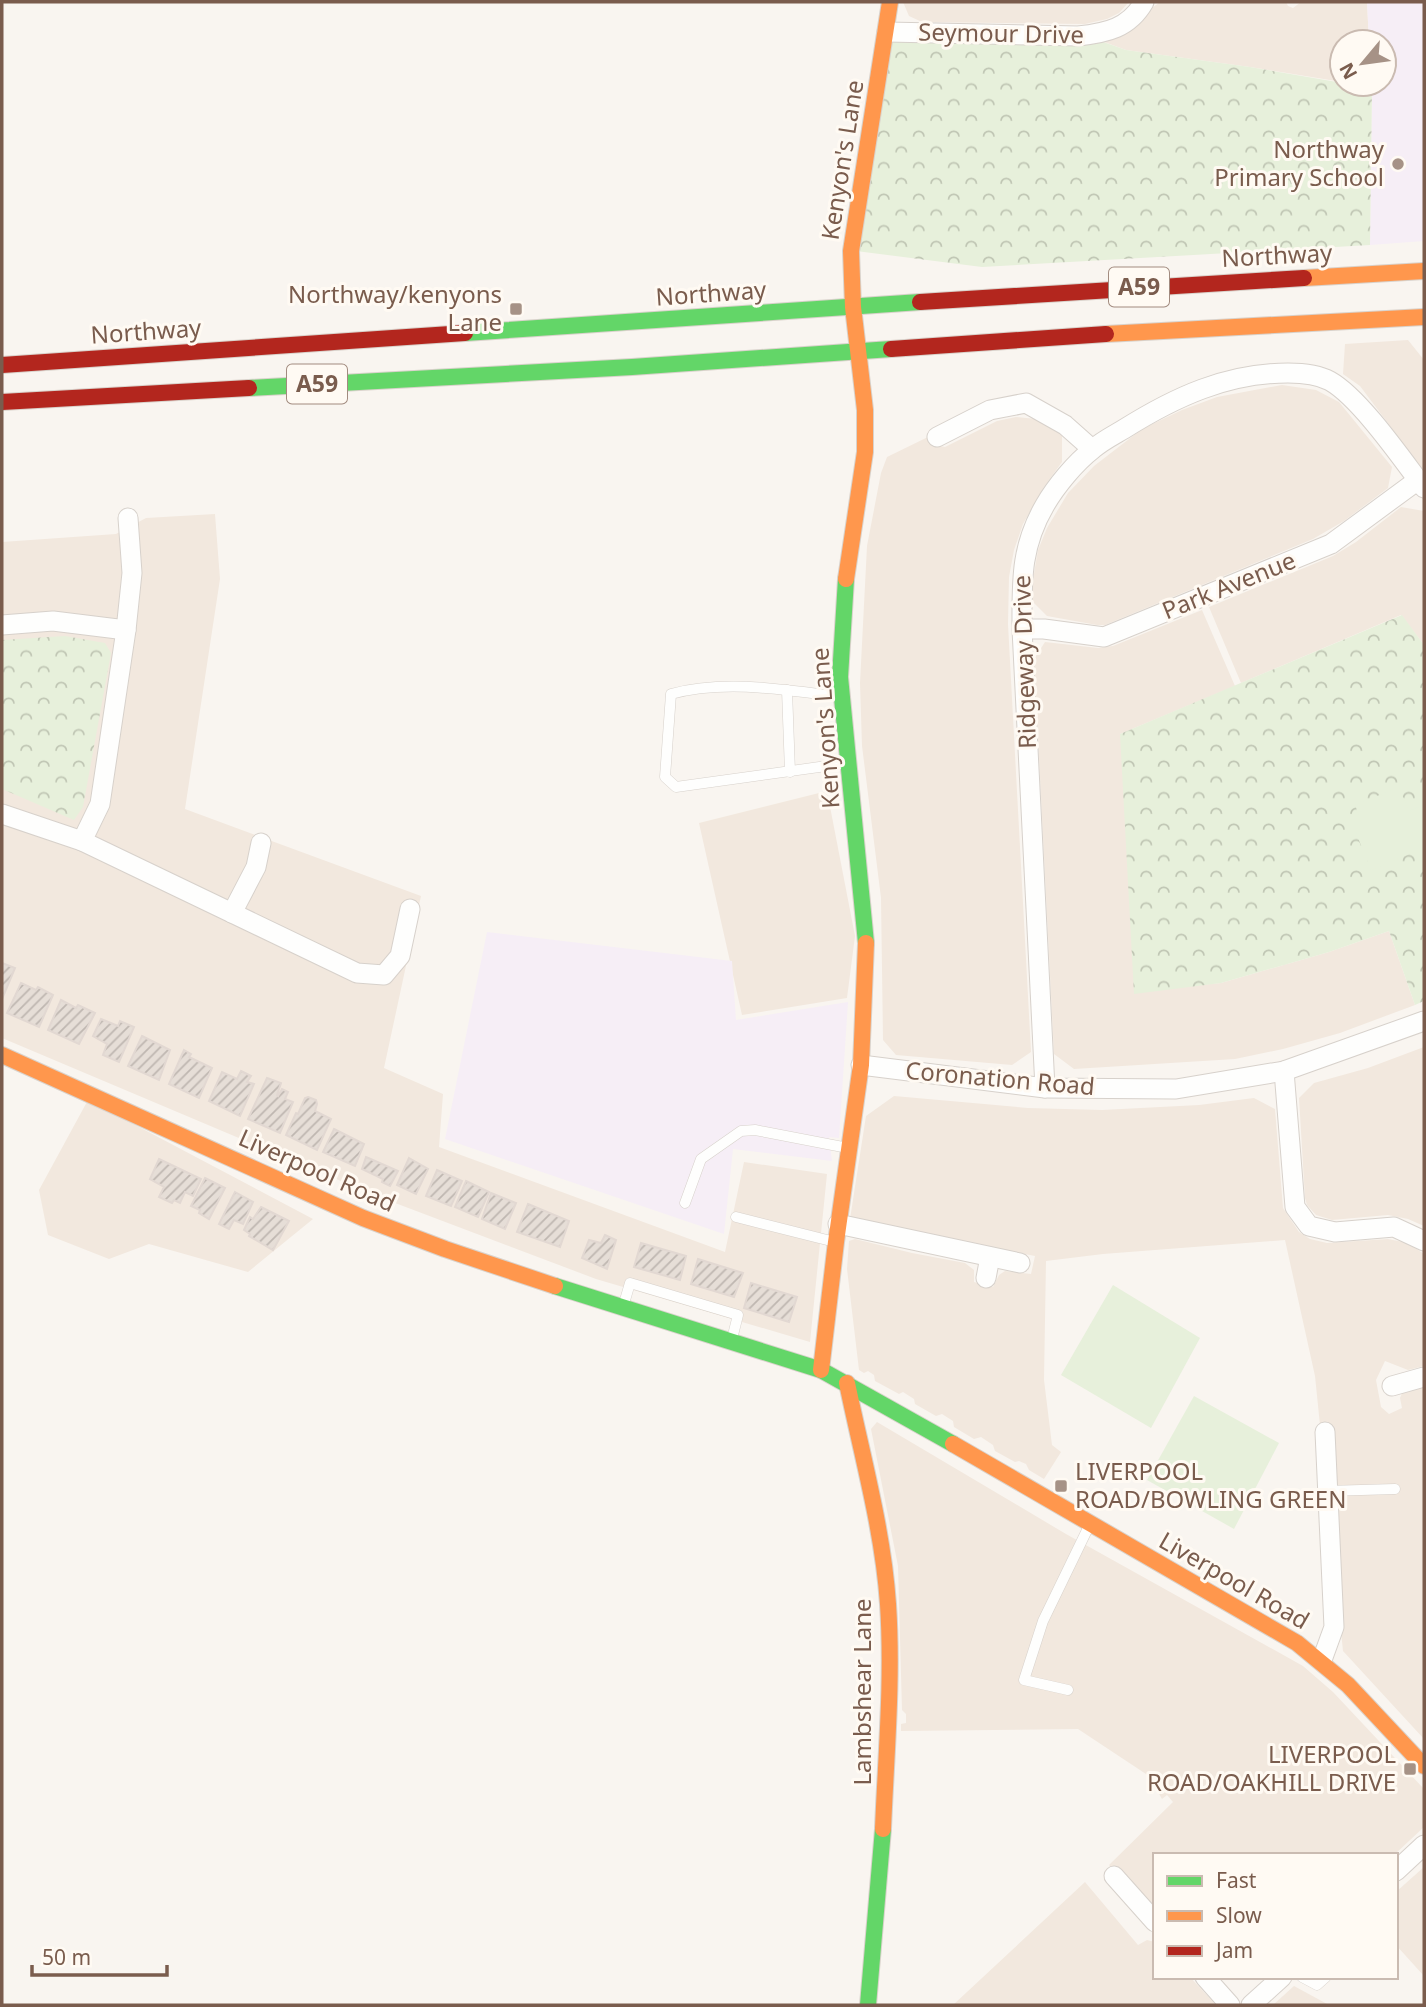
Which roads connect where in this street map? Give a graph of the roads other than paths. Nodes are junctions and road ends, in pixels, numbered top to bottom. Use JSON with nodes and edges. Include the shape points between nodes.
{"nodes":[{"id":1,"x":890,"y":2,"type":"edge"},
{"id":2,"x":1144,"y":2,"type":"edge"},
{"id":3,"x":887,"y":32,"type":"junction"},
{"id":4,"x":1424,"y":271,"type":"edge"},
{"id":5,"x":853,"y":307,"type":"junction"},
{"id":6,"x":1424,"y":317,"type":"edge"},
{"id":7,"x":858,"y":350,"type":"junction"},
{"id":8,"x":2,"y":365,"type":"edge"},
{"id":9,"x":2,"y":402,"type":"edge"},
{"id":10,"x":937,"y":437,"type":"dead end"},
{"id":11,"x":1092,"y":449,"type":"junction"},
{"id":12,"x":1421,"y":484,"type":"edge"},
{"id":13,"x":128,"y":518,"type":"dead end"},
{"id":14,"x":2,"y":625,"type":"edge"},
{"id":15,"x":1022,"y":629,"type":"junction"},
{"id":16,"x":126,"y":630,"type":"junction"},
{"id":17,"x":787,"y":690,"type":"junction"},
{"id":18,"x":842,"y":697,"type":"junction"},
{"id":19,"x":849,"y":763,"type":"junction"},
{"id":20,"x":790,"y":772,"type":"junction"},
{"id":21,"x":2,"y":814,"type":"edge"},
{"id":22,"x":82,"y":841,"type":"junction"},
{"id":23,"x":261,"y":843,"type":"dead end"},
{"id":24,"x":411,"y":909,"type":"dead end"},
{"id":25,"x":232,"y":913,"type":"junction"},
{"id":26,"x":1424,"y":1021,"type":"edge"},
{"id":27,"x":2,"y":1055,"type":"edge"},
{"id":28,"x":860,"y":1065,"type":"junction"},
{"id":29,"x":1284,"y":1071,"type":"junction"},
{"id":30,"x":1045,"y":1088,"type":"junction"},
{"id":31,"x":849,"y":1148,"type":"junction"},
{"id":32,"x":685,"y":1203,"type":"dead end"},
{"id":33,"x":736,"y":1217,"type":"dead end"},
{"id":34,"x":837,"y":1233,"type":"junction"},
{"id":35,"x":1424,"y":1241,"type":"edge"},
{"id":36,"x":990,"y":1256,"type":"junction"},
{"id":37,"x":1020,"y":1263,"type":"dead end"},
{"id":38,"x":986,"y":1278,"type":"dead end"},
{"id":39,"x":623,"y":1308,"type":"junction"},
{"id":40,"x":732,"y":1340,"type":"junction"},
{"id":41,"x":821,"y":1370,"type":"junction"},
{"id":42,"x":1424,"y":1377,"type":"edge"},
{"id":43,"x":847,"y":1383,"type":"junction"},
{"id":44,"x":1392,"y":1385,"type":"dead end"},
{"id":45,"x":1325,"y":1432,"type":"dead end"},
{"id":46,"x":1395,"y":1489,"type":"dead end"},
{"id":47,"x":1327,"y":1491,"type":"junction"},
{"id":48,"x":1090,"y":1523,"type":"junction"},
{"id":49,"x":1322,"y":1660,"type":"junction"},
{"id":50,"x":1068,"y":1689,"type":"dead end"},
{"id":51,"x":1424,"y":1766,"type":"edge"},
{"id":52,"x":1424,"y":1845,"type":"edge"},
{"id":53,"x":1398,"y":1869,"type":"edge"},
{"id":54,"x":1114,"y":1876,"type":"dead end"},
{"id":55,"x":1153,"y":1920,"type":"edge"},
{"id":56,"x":1207,"y":1979,"type":"edge"},
{"id":57,"x":1280,"y":1979,"type":"edge"},
{"id":58,"x":1306,"y":1979,"type":"edge"},
{"id":59,"x":1324,"y":1979,"type":"edge"},
{"id":60,"x":868,"y":2005,"type":"edge"},
{"id":61,"x":1230,"y":2005,"type":"edge"},
{"id":62,"x":1251,"y":2005,"type":"edge"}],
"edges":[{"from":1,"to":3,"type":"main road","name":"Kenyon's Lane"},
{"from":2,"to":3,"type":"street","name":"Seymour Drive","via":[[1127,22],[1098,34]]},
{"from":3,"to":5,"type":"main road","name":"Kenyon's Lane","via":[[851,251]]},
{"from":4,"to":5,"type":"main road","name":"Northway","number":"A59"},
{"from":5,"to":7,"type":"main road","name":"Kenyon's Lane"},
{"from":5,"to":8,"type":"main road","name":"Northway","number":"A59"},
{"from":6,"to":7,"type":"main road","number":"A59"},
{"from":7,"to":9,"type":"main road","number":"A59"},
{"from":7,"to":18,"type":"main road","name":"Kenyon's Lane","via":[[866,442],[845,584]]},
{"from":10,"to":11,"type":"street","via":[[990,410],[1026,403],[1065,425]]},
{"from":11,"to":12,"type":"street","name":"Ridgeway Drive","via":[[1157,408],[1207,386],[1264,374],[1305,373],[1349,393]]},
{"from":11,"to":15,"type":"street","name":"Ridgeway Drive","via":[[1060,484],[1030,538],[1022,566]]},
{"from":12,"to":15,"type":"street","name":"Park Avenue","via":[[1331,544],[1104,637]]},
{"from":13,"to":16,"type":"street","via":[[132,573]]},
{"from":14,"to":16,"type":"street","via":[[53,621]]},
{"from":15,"to":30,"type":"street","name":"Ridgeway Drive"},
{"from":16,"to":22,"type":"street","via":[[100,804]]},
{"from":17,"to":18,"type":"lane"},
{"from":17,"to":20,"type":"lane"},
{"from":17,"to":20,"type":"lane","via":[[750,687],[671,694],[665,777],[676,787]]},
{"from":18,"to":19,"type":"main road","name":"Kenyon's Lane"},
{"from":19,"to":20,"type":"lane"},
{"from":19,"to":28,"type":"main road","name":"Kenyon's Lane","via":[[866,941]]},
{"from":21,"to":22,"type":"street"},
{"from":22,"to":25,"type":"street"},
{"from":23,"to":25,"type":"street","via":[[256,867]]},
{"from":24,"to":25,"type":"street","via":[[400,956],[384,975],[357,973]]},
{"from":26,"to":29,"type":"street","name":"Coronation Road"},
{"from":27,"to":39,"type":"main road","name":"Liverpool Road","via":[[363,1218]]},
{"from":28,"to":30,"type":"street","name":"Coronation Road"},
{"from":28,"to":31,"type":"main road","name":"Kenyon's Lane"},
{"from":29,"to":30,"type":"street","name":"Coronation Road","via":[[1175,1089]]},
{"from":29,"to":35,"type":"street","via":[[1295,1207],[1309,1226],[1335,1232],[1394,1227]]},
{"from":31,"to":32,"type":"lane","via":[[741,1131],[701,1158]]},
{"from":31,"to":34,"type":"main road","name":"Kenyon's Lane"},
{"from":33,"to":34,"type":"lane"},
{"from":34,"to":36,"type":"street"},
{"from":34,"to":41,"type":"main road","name":"Kenyon's Lane"},
{"from":36,"to":37,"type":"street"},
{"from":36,"to":38,"type":"street"},
{"from":39,"to":40,"type":"main road","name":"Liverpool Road"},
{"from":39,"to":40,"type":"lane","via":[[630,1283],[738,1315]]},
{"from":40,"to":41,"type":"main road","name":"Liverpool Road"},
{"from":41,"to":43,"type":"main road","name":"Liverpool Road"},
{"from":42,"to":44,"type":"street"},
{"from":43,"to":48,"type":"main road","name":"Liverpool Road"},
{"from":43,"to":60,"type":"main road","name":"Lambshear Lane","via":[[882,1549],[888,1605],[883,1842]]},
{"from":45,"to":47,"type":"street"},
{"from":46,"to":47,"type":"lane"},
{"from":47,"to":49,"type":"street","via":[[1334,1627]]},
{"from":48,"to":49,"type":"main road","name":"Liverpool Road"},
{"from":48,"to":50,"type":"lane","via":[[1043,1621],[1024,1680]]},
{"from":49,"to":51,"type":"main road","name":"Liverpool Road"},
{"from":52,"to":53,"type":"street"},
{"from":54,"to":55,"type":"street"},
{"from":56,"to":61,"type":"street"},
{"from":57,"to":62,"type":"street"},
{"from":58,"to":59,"type":"lane","via":[[1317,1985]]}]}
